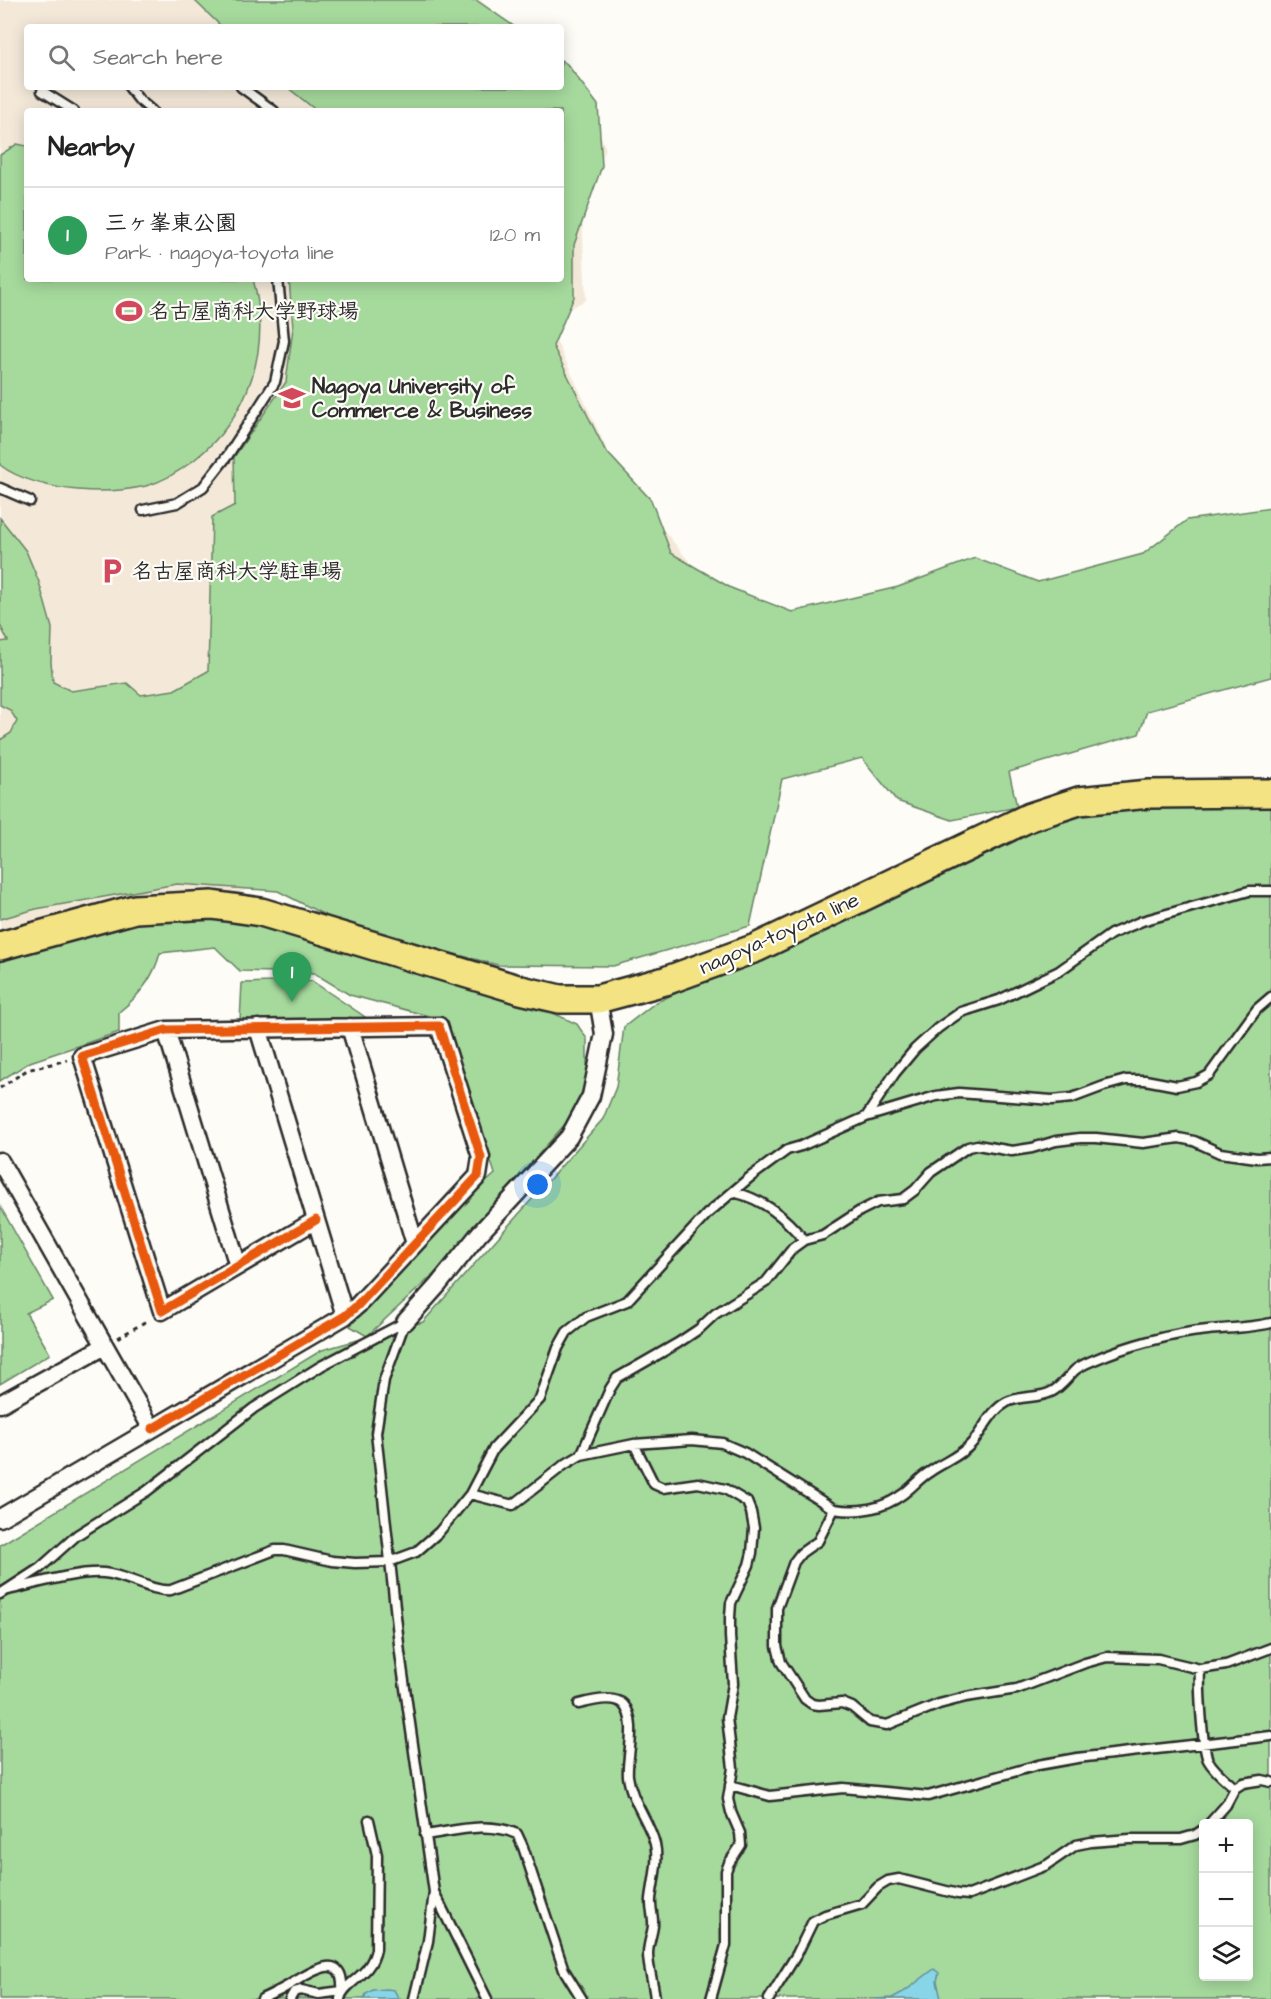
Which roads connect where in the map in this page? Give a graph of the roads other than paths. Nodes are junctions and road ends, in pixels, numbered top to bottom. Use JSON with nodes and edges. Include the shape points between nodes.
{"nodes":[{"id":1,"x":131,"y":90,"type":"edge"},
{"id":2,"x":245,"y":90,"type":"edge"},
{"id":3,"x":42,"y":91,"type":"dead end"},
{"id":4,"x":69,"y":108,"type":"edge"},
{"id":5,"x":148,"y":108,"type":"edge"},
{"id":6,"x":269,"y":108,"type":"edge"},
{"id":7,"x":278,"y":282,"type":"edge"},
{"id":8,"x":0,"y":488,"type":"edge"},
{"id":9,"x":30,"y":501,"type":"dead end"},
{"id":10,"x":143,"y":510,"type":"dead end"},
{"id":11,"x":1271,"y":793,"type":"edge"},
{"id":12,"x":1271,"y":891,"type":"edge"},
{"id":13,"x":0,"y":946,"type":"edge"},
{"id":14,"x":1271,"y":997,"type":"edge"},
{"id":15,"x":598,"y":999,"type":"junction"},
{"id":16,"x":350,"y":1027,"type":"junction"},
{"id":17,"x":258,"y":1028,"type":"junction"},
{"id":18,"x":166,"y":1030,"type":"junction"},
{"id":19,"x":866,"y":1117,"type":"junction"},
{"id":20,"x":1271,"y":1156,"type":"edge"},
{"id":21,"x":0,"y":1161,"type":"edge"},
{"id":22,"x":733,"y":1192,"type":"junction"},
{"id":23,"x":316,"y":1220,"type":"junction"},
{"id":24,"x":804,"y":1240,"type":"junction"},
{"id":25,"x":416,"y":1244,"type":"junction"},
{"id":26,"x":238,"y":1266,"type":"junction"},
{"id":27,"x":345,"y":1316,"type":"junction"},
{"id":28,"x":405,"y":1322,"type":"junction"},
{"id":29,"x":1271,"y":1323,"type":"edge"},
{"id":30,"x":111,"y":1342,"type":"junction"},
{"id":31,"x":0,"y":1404,"type":"edge"},
{"id":32,"x":153,"y":1429,"type":"junction"},
{"id":33,"x":634,"y":1444,"type":"junction"},
{"id":34,"x":581,"y":1455,"type":"junction"},
{"id":35,"x":470,"y":1494,"type":"junction"},
{"id":36,"x":834,"y":1509,"type":"junction"},
{"id":37,"x":0,"y":1518,"type":"edge"},
{"id":38,"x":389,"y":1562,"type":"junction"},
{"id":39,"x":4,"y":1592,"type":"edge"},
{"id":40,"x":1271,"y":1648,"type":"edge"},
{"id":41,"x":1200,"y":1669,"type":"junction"},
{"id":42,"x":579,"y":1704,"type":"dead end"},
{"id":43,"x":1271,"y":1736,"type":"edge"},
{"id":44,"x":1204,"y":1745,"type":"junction"},
{"id":45,"x":1271,"y":1782,"type":"edge"},
{"id":46,"x":730,"y":1785,"type":"junction"},
{"id":47,"x":1235,"y":1788,"type":"junction"},
{"id":48,"x":1213,"y":1819,"type":"edge"},
{"id":49,"x":369,"y":1820,"type":"dead end"},
{"id":50,"x":1199,"y":1832,"type":"edge"},
{"id":51,"x":425,"y":1835,"type":"junction"},
{"id":52,"x":434,"y":1892,"type":"junction"},
{"id":53,"x":338,"y":1996,"type":"edge"},
{"id":54,"x":262,"y":1999,"type":"edge"},
{"id":55,"x":290,"y":1999,"type":"edge"},
{"id":56,"x":414,"y":1999,"type":"edge"},
{"id":57,"x":487,"y":1999,"type":"edge"},
{"id":58,"x":582,"y":1999,"type":"edge"},
{"id":59,"x":655,"y":1999,"type":"edge"},
{"id":60,"x":711,"y":1999,"type":"edge"},
{"id":61,"x":769,"y":1999,"type":"edge"}],
"edges":[{"from":1,"to":5,"type":"lane"},
{"from":2,"to":6,"type":"lane"},
{"from":3,"to":4,"type":"lane"},
{"from":7,"to":10,"type":"lane","via":[[284,341],[275,382],[203,487],[177,502]]},
{"from":8,"to":9,"type":"lane"},
{"from":11,"to":15,"type":"main road","name":"nagoya-toyota line","via":[[1149,794],[1079,801],[1020,821],[756,948],[665,981]]},
{"from":12,"to":19,"type":"lane","via":[[1249,891],[1142,921],[1111,934],[1059,971],[999,1000],[961,1012],[915,1049]]},
{"from":13,"to":15,"type":"main road","name":"nagoya-toyota line","via":[[135,909],[212,905],[261,912],[521,990],[560,999]]},
{"from":14,"to":19,"type":"lane","via":[[1257,1009],[1209,1075],[1196,1082],[1177,1086],[1126,1080],[1072,1098],[1052,1100],[960,1093],[936,1096]]},
{"from":15,"to":28,"type":"street","via":[[604,1034],[591,1096],[569,1137],[479,1234]]},
{"from":16,"to":17,"type":"street"},
{"from":16,"to":25,"type":"street"},
{"from":16,"to":25,"type":"street","via":[[439,1026],[481,1157],[478,1176]]},
{"from":17,"to":18,"type":"street"},
{"from":17,"to":23,"type":"street"},
{"from":18,"to":26,"type":"street"},
{"from":18,"to":26,"type":"street","via":[[82,1056],[162,1311]]},
{"from":19,"to":22,"type":"lane","via":[[787,1150]]},
{"from":20,"to":24,"type":"lane","via":[[1220,1153],[1179,1138],[1143,1143],[1080,1138],[1012,1151],[977,1145],[959,1152],[931,1172],[903,1199],[860,1210],[823,1235]]},
{"from":21,"to":30,"type":"street"},
{"from":22,"to":24,"type":"lane","via":[[766,1204]]},
{"from":22,"to":35,"type":"lane","via":[[707,1214],[627,1301],[586,1317],[567,1332],[540,1399],[494,1448]]},
{"from":23,"to":26,"type":"street"},
{"from":23,"to":27,"type":"street"},
{"from":24,"to":34,"type":"lane","via":[[766,1282],[678,1343],[617,1378]]},
{"from":25,"to":27,"type":"street"},
{"from":27,"to":32,"type":"street"},
{"from":28,"to":38,"type":"lane","via":[[384,1380],[376,1433]]},
{"from":28,"to":39,"type":"lane","via":[[321,1366],[254,1408],[147,1491],[77,1535],[40,1568]]},
{"from":29,"to":36,"type":"lane","via":[[1166,1337],[1095,1360],[1076,1369],[1053,1392],[1006,1403],[992,1413],[960,1454],[931,1470],[903,1494],[867,1510]]},
{"from":30,"to":31,"type":"street"},
{"from":30,"to":32,"type":"street"},
{"from":32,"to":37,"type":"street"},
{"from":33,"to":34,"type":"lane"},
{"from":33,"to":36,"type":"lane","via":[[692,1440],[722,1443],[745,1453]]},
{"from":33,"to":46,"type":"lane","via":[[654,1484],[663,1488],[698,1484],[725,1488],[747,1502],[752,1512],[752,1553],[731,1603]]},
{"from":34,"to":35,"type":"lane","via":[[513,1505]]},
{"from":35,"to":38,"type":"lane","via":[[439,1532],[416,1552]]},
{"from":36,"to":41,"type":"lane","via":[[818,1542],[794,1562],[777,1608],[781,1662],[812,1704],[842,1703],[870,1722],[887,1725],[939,1704],[1017,1689],[1107,1658],[1158,1659]]},
{"from":38,"to":39,"type":"lane","via":[[332,1562],[275,1550],[171,1590],[161,1591],[103,1573]]},
{"from":38,"to":51,"type":"lane"},
{"from":40,"to":41,"type":"lane","via":[[1226,1665]]},
{"from":41,"to":44,"type":"lane"},
{"from":42,"to":59,"type":"lane","via":[[598,1699],[620,1702],[629,1718],[632,1737],[628,1772],[632,1794],[649,1828],[657,1856],[650,1903],[654,1924],[648,1953]]},
{"from":43,"to":44,"type":"lane"},
{"from":44,"to":46,"type":"lane","via":[[1048,1763],[928,1796],[843,1788],[770,1796]]},
{"from":44,"to":47,"type":"lane","via":[[1208,1760]]},
{"from":45,"to":47,"type":"lane","via":[[1243,1783]]},
{"from":46,"to":60,"type":"lane","via":[[728,1799],[741,1845],[726,1871],[726,1945]]},
{"from":47,"to":48,"type":"lane"},
{"from":49,"to":53,"type":"lane","via":[[377,1855],[376,1949],[366,1971]]},
{"from":50,"to":61,"type":"lane","via":[[1181,1839],[1076,1845],[1047,1865],[969,1895],[898,1879],[888,1881],[862,1904],[813,1921]]},
{"from":51,"to":52,"type":"lane"},
{"from":51,"to":58,"type":"lane","via":[[476,1828],[505,1829],[517,1834],[564,1970]]},
{"from":52,"to":56,"type":"lane","via":[[428,1941]]},
{"from":52,"to":57,"type":"lane"},
{"from":53,"to":54,"type":"lane","via":[[343,1980],[339,1971],[325,1967]]},
{"from":53,"to":55,"type":"lane","via":[[301,1990]]}]}
